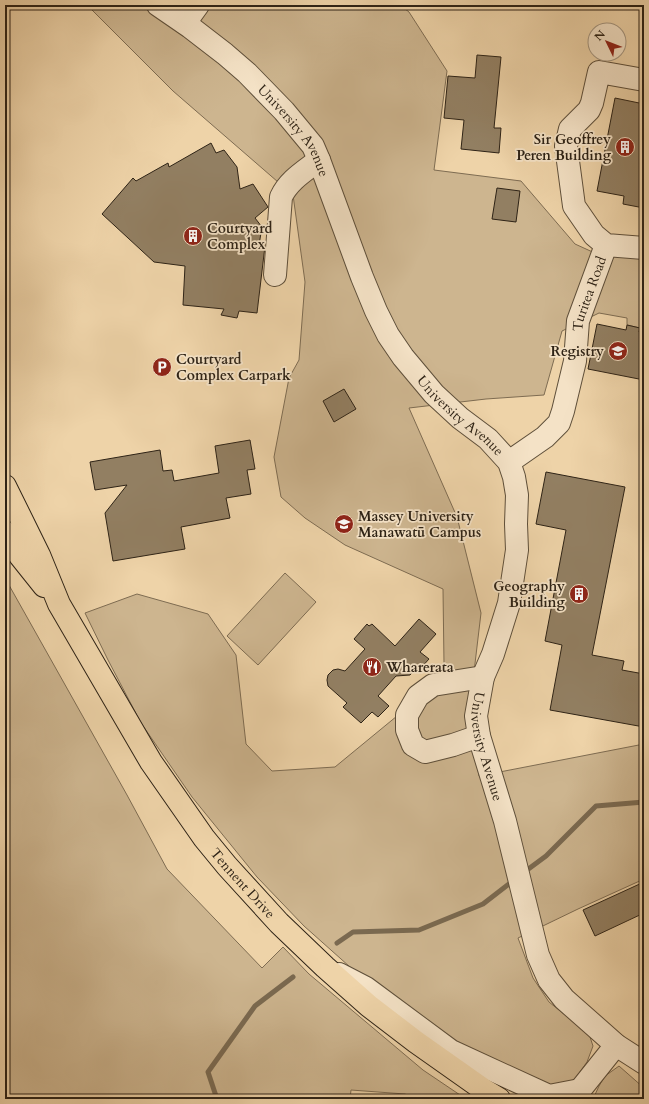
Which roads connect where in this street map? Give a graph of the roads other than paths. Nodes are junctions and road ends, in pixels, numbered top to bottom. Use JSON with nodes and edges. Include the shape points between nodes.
{"nodes":[{"id":1,"x":158,"y":5,"type":"edge"},
{"id":2,"x":198,"y":5,"type":"edge"},
{"id":3,"x":185,"y":23,"type":"junction"},
{"id":4,"x":644,"y":80,"type":"edge"},
{"id":5,"x":319,"y":160,"type":"junction"},
{"id":6,"x":606,"y":244,"type":"junction"},
{"id":7,"x":644,"y":248,"type":"edge"},
{"id":8,"x":275,"y":275,"type":"dead end"},
{"id":9,"x":509,"y":462,"type":"junction"},
{"id":10,"x":5,"y":486,"type":"edge"},
{"id":11,"x":5,"y":532,"type":"edge"},
{"id":12,"x":58,"y":604,"type":"junction"},
{"id":13,"x":483,"y":677,"type":"junction"},
{"id":14,"x":479,"y":736,"type":"junction"},
{"id":15,"x":325,"y":967,"type":"junction"},
{"id":16,"x":616,"y":1045,"type":"junction"},
{"id":17,"x":644,"y":1063,"type":"edge"},
{"id":18,"x":581,"y":1095,"type":"edge"},
{"id":19,"x":499,"y":1099,"type":"edge"}],
"edges":[{"from":1,"to":3,"type":"street","name":"University Avenue"},
{"from":2,"to":3,"type":"street"},
{"from":3,"to":5,"type":"street","name":"University Avenue","via":[[248,73],[313,146]]},
{"from":4,"to":6,"type":"street","name":"Turitea Road","via":[[599,72],[589,110],[570,129],[566,146],[574,206],[594,235]]},
{"from":5,"to":8,"type":"street","via":[[291,182],[281,197]]},
{"from":5,"to":9,"type":"street","name":"University Avenue","via":[[362,277],[388,335],[434,394],[488,439]]},
{"from":6,"to":7,"type":"street","name":"Turitea Road"},
{"from":6,"to":9,"type":"street","name":"Turitea Road","via":[[578,321],[575,361],[559,423],[545,438]]},
{"from":9,"to":13,"type":"street","name":"University Avenue","via":[[517,495],[517,550],[509,603]]},
{"from":10,"to":12,"type":"main road","name":"Tennent Drive","via":[[39,555]]},
{"from":11,"to":12,"type":"main road","name":"Tennent Drive","via":[[20,556]]},
{"from":12,"to":15,"type":"main road","name":"Tennent Drive","via":[[151,762],[204,838],[279,923]]},
{"from":13,"to":14,"type":"street","name":"University Avenue","via":[[476,716]]},
{"from":13,"to":14,"type":"street","via":[[433,685],[418,696],[407,715],[407,730],[413,745],[425,752]]},
{"from":14,"to":16,"type":"street","name":"University Avenue","via":[[505,821],[538,955],[549,980],[564,999]]},
{"from":15,"to":18,"type":"street","via":[[366,988],[451,1051],[549,1096]]},
{"from":15,"to":19,"type":"main road","name":"Tennent Drive","via":[[369,1006],[416,1042]]},
{"from":16,"to":17,"type":"street","name":"University Avenue"},
{"from":16,"to":18,"type":"street"}]}
